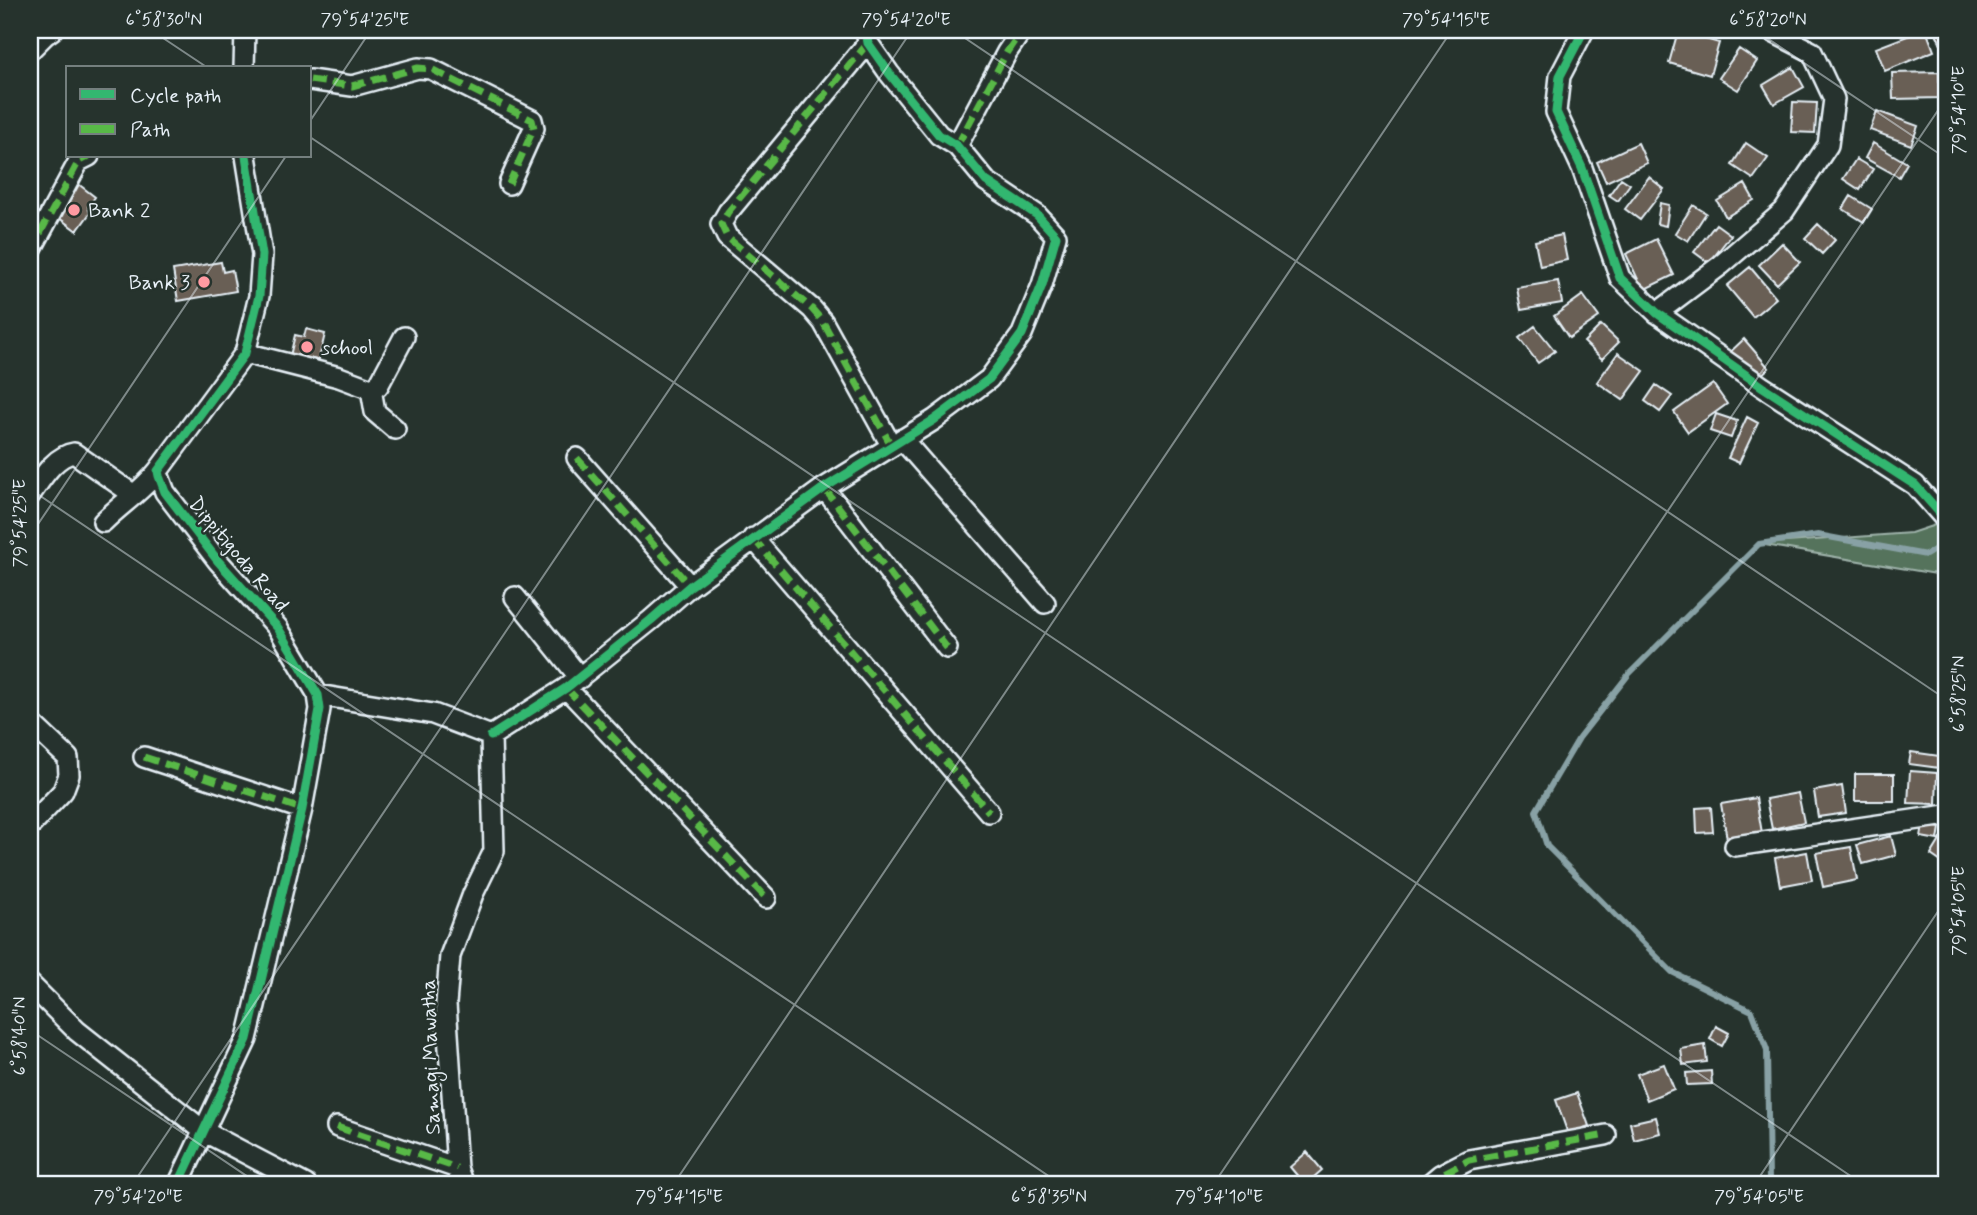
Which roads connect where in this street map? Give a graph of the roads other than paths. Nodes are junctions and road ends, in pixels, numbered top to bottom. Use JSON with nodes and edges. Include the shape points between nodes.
{"nodes":[{"id":1,"x":52,"y":30,"type":"edge"},
{"id":2,"x":244,"y":30,"type":"edge"},
{"id":3,"x":1022,"y":30,"type":"edge"},
{"id":4,"x":1584,"y":30,"type":"edge"},
{"id":5,"x":1769,"y":30,"type":"edge"},
{"id":6,"x":867,"y":36,"type":"edge"},
{"id":7,"x":30,"y":50,"type":"edge"},
{"id":8,"x":244,"y":66,"type":"edge"},
{"id":9,"x":312,"y":80,"type":"edge"},
{"id":10,"x":957,"y":146,"type":"junction"},
{"id":11,"x":85,"y":158,"type":"edge"},
{"id":12,"x":246,"y":158,"type":"edge"},
{"id":13,"x":509,"y":184,"type":"dead end"},
{"id":14,"x":30,"y":252,"type":"edge"},
{"id":15,"x":1657,"y":313,"type":"junction"},
{"id":16,"x":404,"y":337,"type":"dead end"},
{"id":17,"x":245,"y":353,"type":"junction"},
{"id":18,"x":371,"y":389,"type":"junction"},
{"id":19,"x":395,"y":429,"type":"dead end"},
{"id":20,"x":896,"y":442,"type":"junction"},
{"id":21,"x":577,"y":458,"type":"dead end"},
{"id":22,"x":158,"y":471,"type":"junction"},
{"id":23,"x":824,"y":488,"type":"junction"},
{"id":24,"x":30,"y":495,"type":"edge"},
{"id":25,"x":134,"y":495,"type":"junction"},
{"id":26,"x":1947,"y":521,"type":"edge"},
{"id":27,"x":103,"y":522,"type":"dead end"},
{"id":28,"x":754,"y":538,"type":"junction"},
{"id":29,"x":690,"y":586,"type":"junction"},
{"id":30,"x":515,"y":597,"type":"dead end"},
{"id":31,"x":1045,"y":603,"type":"dead end"},
{"id":32,"x":947,"y":648,"type":"dead end"},
{"id":33,"x":573,"y":683,"type":"junction"},
{"id":34,"x":317,"y":695,"type":"junction"},
{"id":35,"x":30,"y":722,"type":"edge"},
{"id":36,"x":491,"y":736,"type":"junction"},
{"id":37,"x":144,"y":757,"type":"dead end"},
{"id":38,"x":302,"y":808,"type":"junction"},
{"id":39,"x":989,"y":812,"type":"dead end"},
{"id":40,"x":1947,"y":815,"type":"edge"},
{"id":41,"x":30,"y":826,"type":"edge"},
{"id":42,"x":1735,"y":846,"type":"dead end"},
{"id":43,"x":766,"y":898,"type":"dead end"},
{"id":44,"x":30,"y":984,"type":"edge"},
{"id":45,"x":337,"y":1127,"type":"dead end"},
{"id":46,"x":205,"y":1132,"type":"junction"},
{"id":47,"x":1606,"y":1135,"type":"dead end"},
{"id":48,"x":460,"y":1177,"type":"edge"},
{"id":49,"x":178,"y":1185,"type":"edge"},
{"id":50,"x":306,"y":1185,"type":"edge"},
{"id":51,"x":1428,"y":1185,"type":"edge"}],
"edges":[{"from":1,"to":7,"type":"street"},
{"from":2,"to":8,"type":"street"},
{"from":3,"to":10,"type":"street"},
{"from":4,"to":15,"type":"street","via":[[1560,76],[1556,112],[1582,168],[1620,278]]},
{"from":5,"to":15,"type":"street","via":[[1812,52],[1834,99],[1828,145],[1784,211]]},
{"from":6,"to":10,"type":"street","via":[[888,74],[939,135]]},
{"from":6,"to":20,"type":"street","via":[[721,224],[727,237],[824,322]]},
{"from":9,"to":13,"type":"street","via":[[352,86],[418,68],[431,69],[532,120],[534,128]]},
{"from":10,"to":20,"type":"street","via":[[986,181],[1037,215],[1056,236],[1022,334],[989,379]]},
{"from":11,"to":14,"type":"street","via":[[79,161]]},
{"from":12,"to":17,"type":"street","via":[[262,255],[259,296]]},
{"from":15,"to":26,"type":"street","via":[[1915,485]]},
{"from":16,"to":18,"type":"street","via":[[378,386]]},
{"from":17,"to":18,"type":"street"},
{"from":17,"to":22,"type":"street"},
{"from":18,"to":19,"type":"street","via":[[375,412]]},
{"from":20,"to":23,"type":"street"},
{"from":20,"to":31,"type":"street"},
{"from":21,"to":29,"type":"street"},
{"from":22,"to":25,"type":"street"},
{"from":22,"to":34,"type":"street","name":"Dippitigoda Road","via":[[165,492],[278,628]]},
{"from":23,"to":28,"type":"street"},
{"from":23,"to":32,"type":"street"},
{"from":24,"to":25,"type":"street","via":[[57,461],[74,453]]},
{"from":25,"to":27,"type":"street"},
{"from":28,"to":29,"type":"street"},
{"from":28,"to":39,"type":"street"},
{"from":29,"to":33,"type":"street"},
{"from":30,"to":33,"type":"street"},
{"from":33,"to":36,"type":"street"},
{"from":33,"to":43,"type":"street"},
{"from":34,"to":36,"type":"street","via":[[433,714]]},
{"from":34,"to":38,"type":"street","via":[[320,709]]},
{"from":35,"to":41,"type":"street","via":[[68,758],[69,775],[63,791]]},
{"from":36,"to":48,"type":"street","name":"Samagi Mawatha","via":[[494,851],[450,956],[446,1004]]},
{"from":37,"to":38,"type":"street"},
{"from":38,"to":46,"type":"street","via":[[247,1039]]},
{"from":40,"to":42,"type":"street"},
{"from":44,"to":46,"type":"street","via":[[77,1031]]},
{"from":45,"to":48,"type":"street"},
{"from":46,"to":49,"type":"street"},
{"from":46,"to":50,"type":"street"},
{"from":47,"to":51,"type":"street","via":[[1469,1160]]}]}
